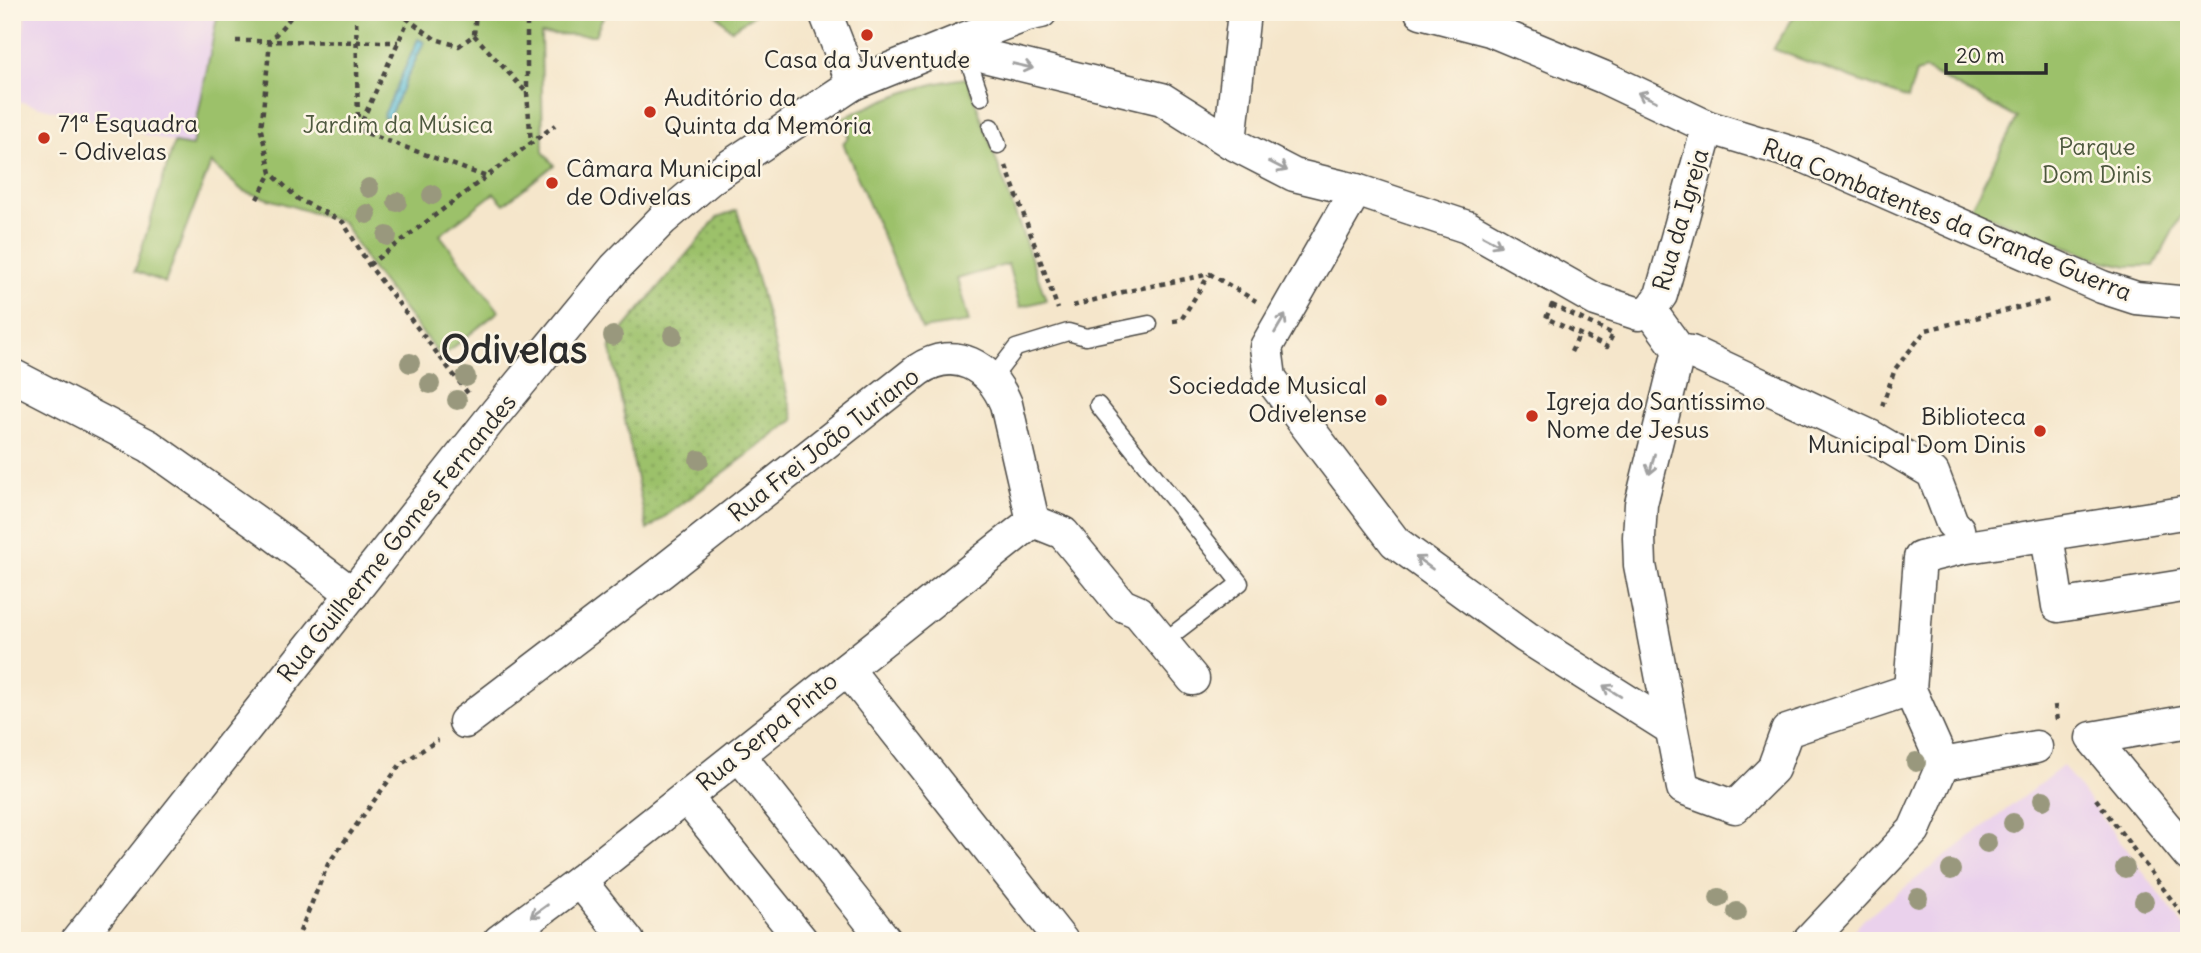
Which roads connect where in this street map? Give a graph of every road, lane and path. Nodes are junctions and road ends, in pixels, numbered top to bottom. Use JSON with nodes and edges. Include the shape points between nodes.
{"nodes":[{"id":1,"x":18,"y":12,"type":"edge"},
{"id":2,"x":299,"y":12,"type":"edge"},
{"id":3,"x":356,"y":12,"type":"edge"},
{"id":4,"x":398,"y":12,"type":"edge"},
{"id":5,"x":412,"y":12,"type":"edge"},
{"id":6,"x":476,"y":12,"type":"edge"},
{"id":7,"x":527,"y":12,"type":"edge"},
{"id":8,"x":825,"y":12,"type":"edge"},
{"id":9,"x":1041,"y":12,"type":"edge"},
{"id":10,"x":1244,"y":12,"type":"edge"},
{"id":11,"x":1421,"y":12,"type":"edge"},
{"id":12,"x":408,"y":20,"type":"junction"},
{"id":13,"x":1493,"y":21,"type":"edge"},
{"id":14,"x":474,"y":35,"type":"junction"},
{"id":15,"x":961,"y":40,"type":"junction"},
{"id":16,"x":236,"y":41,"type":"dead end"},
{"id":17,"x":270,"y":41,"type":"junction"},
{"id":18,"x":357,"y":42,"type":"junction"},
{"id":19,"x":398,"y":42,"type":"junction"},
{"id":20,"x":12,"y":52,"type":"edge"},
{"id":21,"x":853,"y":84,"type":"junction"},
{"id":22,"x":527,"y":93,"type":"junction"},
{"id":23,"x":981,"y":97,"type":"dead end"},
{"id":24,"x":555,"y":125,"type":"dead end"},
{"id":25,"x":991,"y":127,"type":"dead end"},
{"id":26,"x":1708,"y":127,"type":"junction"},
{"id":27,"x":358,"y":130,"type":"junction"},
{"id":28,"x":1230,"y":142,"type":"junction"},
{"id":29,"x":531,"y":144,"type":"junction"},
{"id":30,"x":998,"y":145,"type":"joint"},
{"id":31,"x":271,"y":173,"type":"junction"},
{"id":32,"x":487,"y":177,"type":"junction"},
{"id":33,"x":1356,"y":190,"type":"junction"},
{"id":34,"x":257,"y":199,"type":"dead end"},
{"id":35,"x":369,"y":265,"type":"junction"},
{"id":36,"x":1210,"y":274,"type":"junction"},
{"id":37,"x":2102,"y":287,"type":"junction"},
{"id":38,"x":1072,"y":306,"type":"dead end"},
{"id":39,"x":1059,"y":310,"type":"dead end"},
{"id":40,"x":1650,"y":310,"type":"junction"},
{"id":41,"x":2188,"y":315,"type":"edge"},
{"id":42,"x":1284,"y":317,"type":"junction"},
{"id":43,"x":1149,"y":324,"type":"joint"},
{"id":44,"x":1580,"y":334,"type":"dead end"},
{"id":45,"x":1679,"y":350,"type":"junction"},
{"id":46,"x":1572,"y":352,"type":"dead end"},
{"id":47,"x":2189,"y":363,"type":"edge"},
{"id":48,"x":12,"y":374,"type":"edge"},
{"id":49,"x":992,"y":379,"type":"junction"},
{"id":50,"x":1098,"y":405,"type":"dead end"},
{"id":51,"x":489,"y":421,"type":"junction"},
{"id":52,"x":1870,"y":436,"type":"junction"},
{"id":53,"x":2189,"y":512,"type":"edge"},
{"id":54,"x":1033,"y":521,"type":"junction"},
{"id":55,"x":2047,"y":535,"type":"junction"},
{"id":56,"x":1961,"y":548,"type":"junction"},
{"id":57,"x":2189,"y":585,"type":"edge"},
{"id":58,"x":353,"y":594,"type":"junction"},
{"id":59,"x":1163,"y":642,"type":"junction"},
{"id":60,"x":847,"y":669,"type":"junction"},
{"id":61,"x":1193,"y":679,"type":"dead end"},
{"id":62,"x":1910,"y":690,"type":"junction"},
{"id":63,"x":2189,"y":721,"type":"edge"},
{"id":64,"x":465,"y":722,"type":"joint"},
{"id":65,"x":1670,"y":727,"type":"junction"},
{"id":66,"x":2036,"y":747,"type":"dead end"},
{"id":67,"x":739,"y":755,"type":"junction"},
{"id":68,"x":1943,"y":764,"type":"junction"},
{"id":69,"x":2094,"y":796,"type":"dead end"},
{"id":70,"x":686,"y":797,"type":"junction"},
{"id":71,"x":2189,"y":855,"type":"edge"},
{"id":72,"x":580,"y":881,"type":"junction"},
{"id":73,"x":2189,"y":923,"type":"edge"},
{"id":74,"x":77,"y":941,"type":"edge"},
{"id":75,"x":296,"y":941,"type":"edge"},
{"id":76,"x":499,"y":941,"type":"edge"},
{"id":77,"x":628,"y":941,"type":"edge"},
{"id":78,"x":802,"y":941,"type":"edge"},
{"id":79,"x":886,"y":941,"type":"edge"},
{"id":80,"x":1062,"y":941,"type":"edge"},
{"id":81,"x":1809,"y":941,"type":"edge"}],
"edges":[{"from":1,"to":20,"type":"path"},
{"from":2,"to":17,"type":"path"},
{"from":3,"to":18,"type":"path"},
{"from":4,"to":12,"type":"path"},
{"from":5,"to":12,"type":"path"},
{"from":6,"to":14,"type":"path"},
{"from":7,"to":22,"type":"path"},
{"from":8,"to":21,"type":"street"},
{"from":9,"to":15,"type":"street","name":"Rua Guilherme Gomes Fernandes"},
{"from":10,"to":28,"type":"street"},
{"from":11,"to":13,"type":"street"},
{"from":12,"to":14,"type":"path","via":[[435,39],[459,46]]},
{"from":12,"to":19,"type":"path"},
{"from":26,"to":13,"type":"street","one_way":true},
{"from":14,"to":22,"type":"path"},
{"from":15,"to":21,"type":"street","name":"Rua Guilherme Gomes Fernandes"},
{"from":15,"to":23,"type":"lane"},
{"from":15,"to":28,"type":"street","one_way":true,"via":[[988,57],[1162,99]]},
{"from":16,"to":17,"type":"path"},
{"from":17,"to":18,"type":"path"},
{"from":17,"to":31,"type":"path","via":[[261,130]]},
{"from":18,"to":19,"type":"path"},
{"from":18,"to":27,"type":"path"},
{"from":19,"to":27,"type":"path"},
{"from":21,"to":51,"type":"street","name":"Rua Guilherme Gomes Fernandes","via":[[710,179],[663,220],[615,268]]},
{"from":22,"to":29,"type":"path"},
{"from":24,"to":29,"type":"path"},
{"from":25,"to":30,"type":"lane"},
{"from":26,"to":37,"type":"street","name":"Rua Combatentes da Grande Guerra","via":[[1805,157]]},
{"from":26,"to":40,"type":"street","name":"Rua da Igreja","via":[[1661,295]]},
{"from":27,"to":32,"type":"path"},
{"from":28,"to":33,"type":"street","one_way":true,"via":[[1294,175]]},
{"from":29,"to":32,"type":"path"},
{"from":30,"to":39,"type":"path"},
{"from":31,"to":34,"type":"path"},
{"from":31,"to":35,"type":"path","via":[[298,199],[343,222]]},
{"from":32,"to":35,"type":"path"},
{"from":33,"to":40,"type":"street","one_way":true,"via":[[1467,228],[1596,300],[1639,314]]},
{"from":33,"to":42,"type":"street"},
{"from":35,"to":51,"type":"path"},
{"from":36,"to":38,"type":"path"},
{"from":36,"to":42,"type":"path"},
{"from":36,"to":43,"type":"path","via":[[1181,320]]},
{"from":37,"to":41,"type":"street","name":"Rua Combatentes da Grande Guerra"},
{"from":37,"to":52,"type":"path","via":[[1926,330],[1895,369]]},
{"from":40,"to":45,"type":"street"},
{"from":41,"to":47,"type":"path"},
{"from":65,"to":42,"type":"street","one_way":true,"via":[[1526,637],[1395,542],[1270,378],[1266,347]]},
{"from":43,"to":49,"type":"lane","via":[[1086,337],[1068,332],[1016,348]]},
{"from":44,"to":46,"type":"path"},
{"from":45,"to":52,"type":"street"},
{"from":45,"to":65,"type":"street","one_way":true,"via":[[1641,504],[1639,537],[1640,565]]},
{"from":48,"to":58,"type":"street","via":[[149,446]]},
{"from":49,"to":54,"type":"street","via":[[1006,404]]},
{"from":49,"to":64,"type":"street","name":"Rua Frei João Turiano","via":[[961,360],[927,364]]},
{"from":50,"to":59,"type":"lane","via":[[1240,583]]},
{"from":51,"to":58,"type":"street","name":"Rua Guilherme Gomes Fernandes"},
{"from":52,"to":56,"type":"street","via":[[1933,473],[1958,529]]},
{"from":53,"to":55,"type":"street"},
{"from":54,"to":59,"type":"street","via":[[1063,533],[1122,605],[1138,612]]},
{"from":54,"to":60,"type":"street","name":"Rua Serpa Pinto"},
{"from":55,"to":56,"type":"street"},
{"from":55,"to":57,"type":"street","via":[[2059,606]]},
{"from":56,"to":62,"type":"street","via":[[1920,558]]},
{"from":58,"to":74,"type":"street","name":"Rua Guilherme Gomes Fernandes"},
{"from":59,"to":61,"type":"street"},
{"from":60,"to":67,"type":"street","name":"Rua Serpa Pinto"},
{"from":60,"to":80,"type":"street"},
{"from":62,"to":65,"type":"street","via":[[1787,731],[1773,769],[1735,807],[1683,788]]},
{"from":62,"to":68,"type":"street"},
{"from":63,"to":71,"type":"street","via":[[2092,738]]},
{"from":64,"to":75,"type":"path","via":[[400,765],[328,863]]},
{"from":66,"to":68,"type":"street"},
{"from":67,"to":70,"type":"street","name":"Rua Serpa Pinto"},
{"from":67,"to":79,"type":"street"},
{"from":68,"to":81,"type":"street","via":[[1914,830]]},
{"from":69,"to":73,"type":"path"},
{"from":70,"to":72,"type":"street","name":"Rua Serpa Pinto"},
{"from":70,"to":78,"type":"street"},
{"from":72,"to":76,"type":"street","name":"Rua Serpa Pinto","one_way":true},
{"from":72,"to":77,"type":"street"}]}
